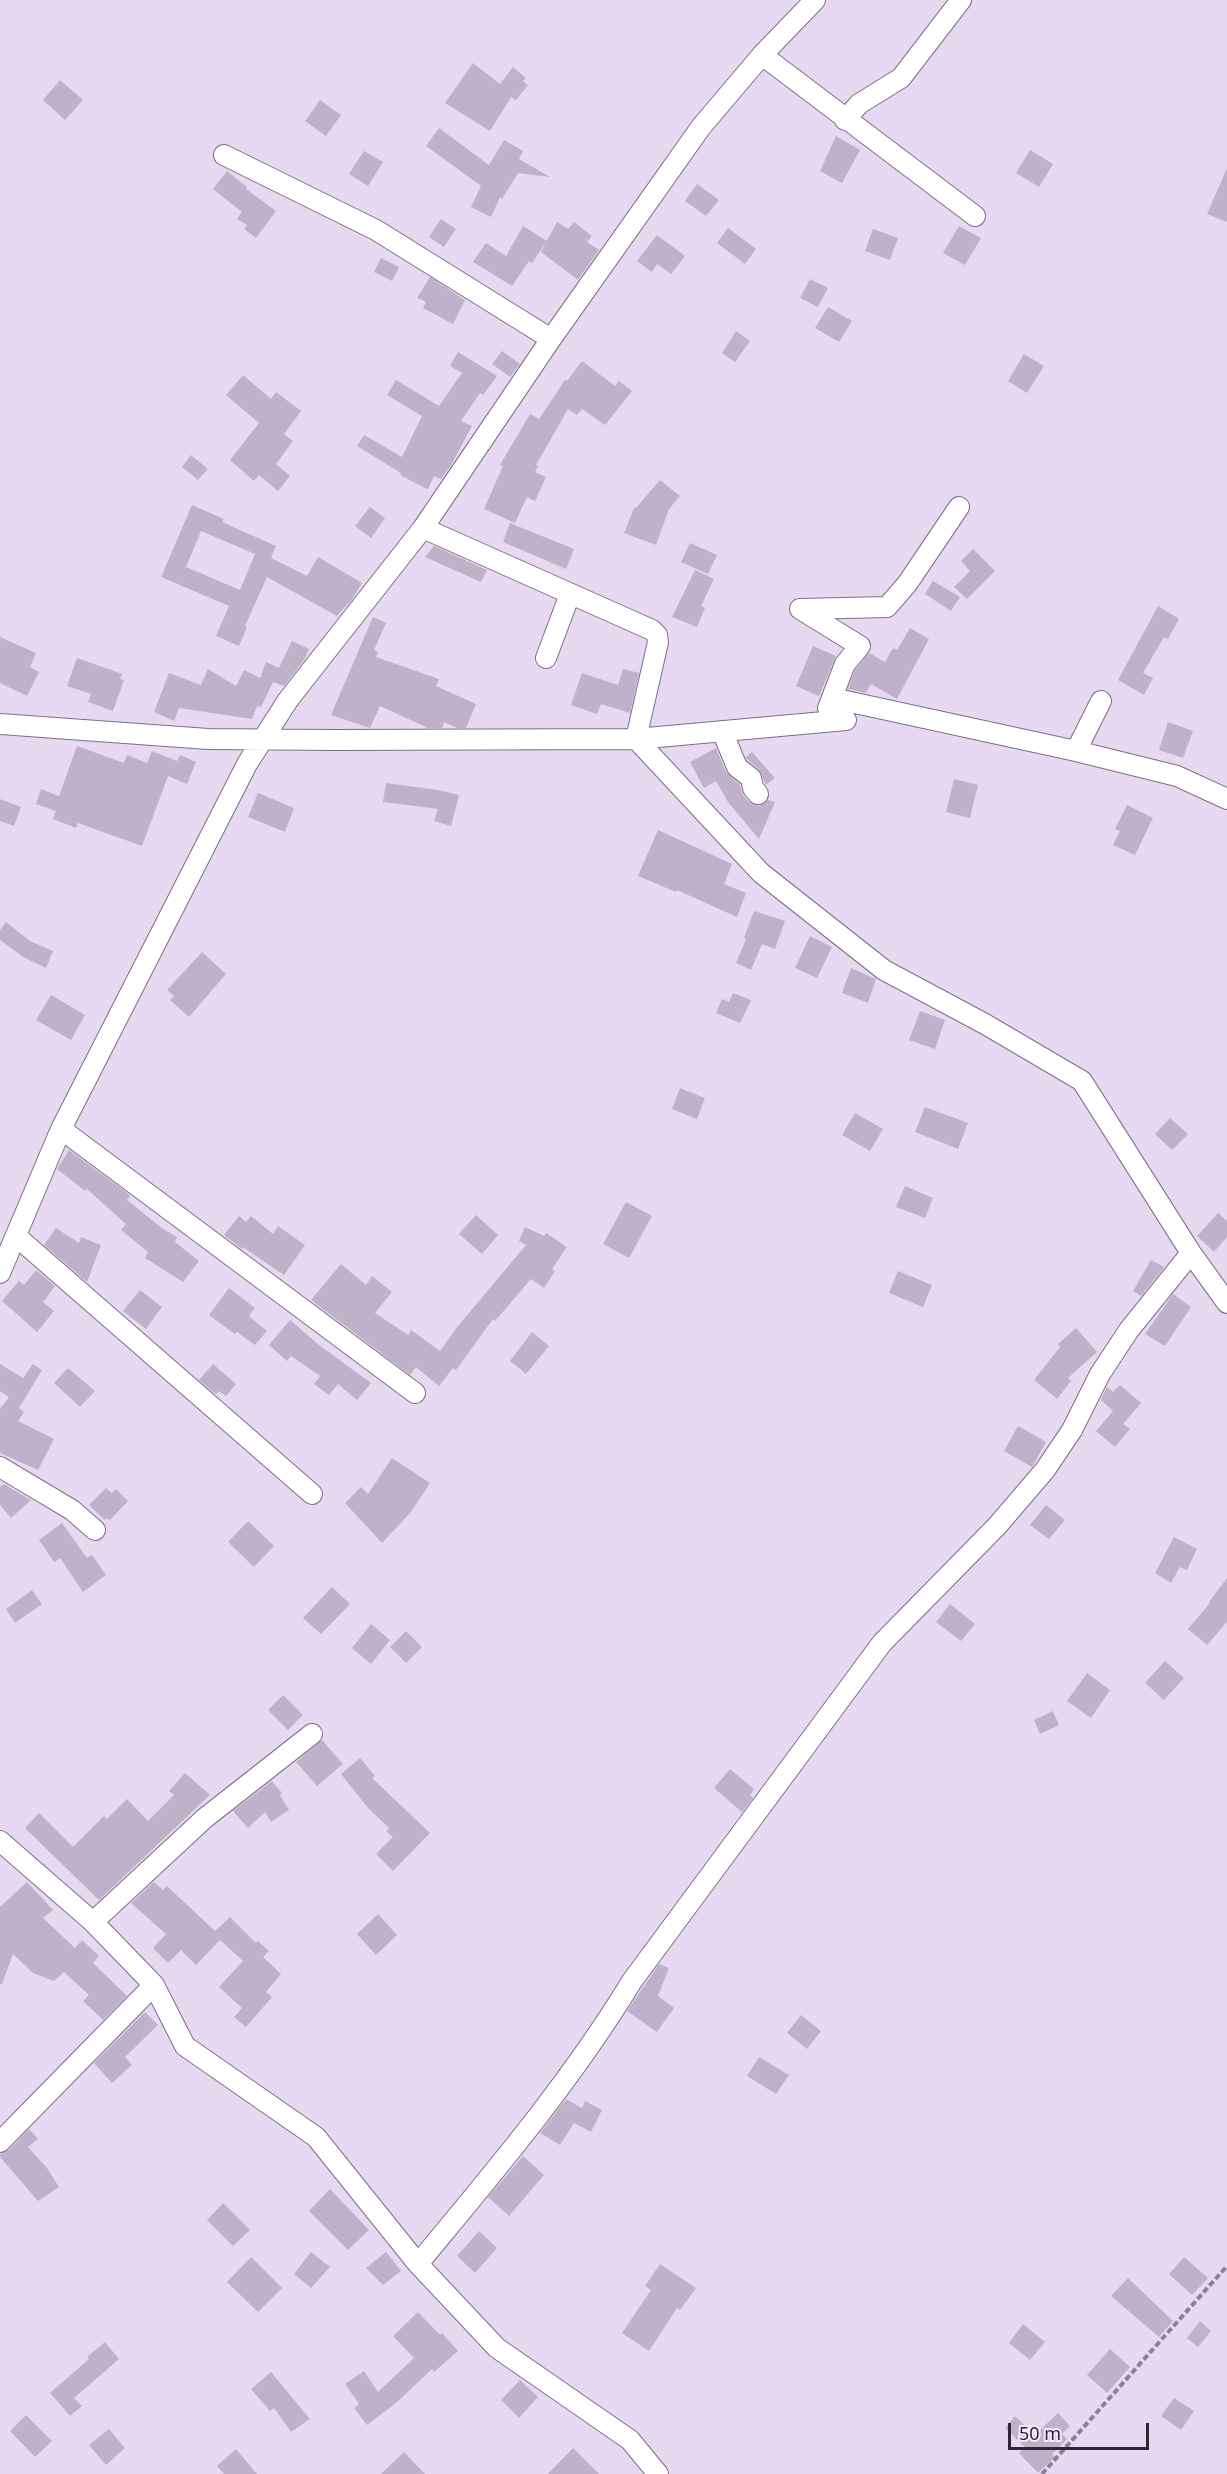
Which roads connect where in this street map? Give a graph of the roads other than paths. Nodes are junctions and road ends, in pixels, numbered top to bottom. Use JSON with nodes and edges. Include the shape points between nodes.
{"nodes":[{"id":1,"x":815,"y":0,"type":"edge"},
{"id":2,"x":961,"y":0,"type":"edge"},
{"id":3,"x":762,"y":55,"type":"junction"},
{"id":4,"x":845,"y":120,"type":"junction"},
{"id":5,"x":224,"y":155,"type":"dead end"},
{"id":6,"x":975,"y":216,"type":"dead end"},
{"id":7,"x":552,"y":339,"type":"junction"},
{"id":8,"x":959,"y":507,"type":"dead end"},
{"id":9,"x":423,"y":528,"type":"junction"},
{"id":10,"x":570,"y":594,"type":"junction"},
{"id":11,"x":546,"y":658,"type":"dead end"},
{"id":12,"x":1101,"y":701,"type":"dead end"},
{"id":13,"x":824,"y":722,"type":"junction"},
{"id":14,"x":0,"y":724,"type":"edge"},
{"id":15,"x":722,"y":731,"type":"junction"},
{"id":16,"x":636,"y":739,"type":"junction"},
{"id":17,"x":262,"y":740,"type":"junction"},
{"id":18,"x":1076,"y":751,"type":"junction"},
{"id":19,"x":758,"y":794,"type":"dead end"},
{"id":20,"x":1227,"y":799,"type":"edge"},
{"id":21,"x":61,"y":1129,"type":"junction"},
{"id":22,"x":16,"y":1236,"type":"junction"},
{"id":23,"x":1191,"y":1253,"type":"junction"},
{"id":24,"x":0,"y":1273,"type":"edge"},
{"id":25,"x":1227,"y":1303,"type":"edge"},
{"id":26,"x":415,"y":1393,"type":"dead end"},
{"id":27,"x":0,"y":1467,"type":"edge"},
{"id":28,"x":312,"y":1494,"type":"dead end"},
{"id":29,"x":95,"y":1530,"type":"dead end"},
{"id":30,"x":312,"y":1734,"type":"dead end"},
{"id":31,"x":3,"y":1851,"type":"edge"},
{"id":32,"x":93,"y":1922,"type":"junction"},
{"id":33,"x":154,"y":1984,"type":"junction"},
{"id":34,"x":0,"y":2142,"type":"edge"},
{"id":35,"x":418,"y":2264,"type":"junction"},
{"id":36,"x":658,"y":2474,"type":"edge"}],
"edges":[{"from":1,"to":3,"type":"street"},
{"from":2,"to":4,"type":"street","via":[[901,78],[859,104]]},
{"from":3,"to":4,"type":"street"},
{"from":3,"to":7,"type":"street","via":[[700,127]]},
{"from":4,"to":6,"type":"street"},
{"from":5,"to":7,"type":"street","via":[[376,230]]},
{"from":7,"to":9,"type":"street"},
{"from":8,"to":13,"type":"street","via":[[887,607],[800,609],[860,646],[845,664]]},
{"from":9,"to":10,"type":"street"},
{"from":9,"to":17,"type":"street","via":[[288,700]]},
{"from":10,"to":11,"type":"street"},
{"from":10,"to":16,"type":"street","via":[[657,635]]},
{"from":12,"to":18,"type":"street"},
{"from":13,"to":15,"type":"street"},
{"from":13,"to":18,"type":"street","via":[[846,720],[832,698]]},
{"from":14,"to":17,"type":"street"},
{"from":15,"to":16,"type":"street"},
{"from":15,"to":19,"type":"street","via":[[737,767],[751,778]]},
{"from":16,"to":17,"type":"street"},
{"from":16,"to":23,"type":"street","via":[[761,873],[884,970],[1082,1081]]},
{"from":17,"to":21,"type":"street"},
{"from":18,"to":20,"type":"street","via":[[1177,776]]},
{"from":21,"to":22,"type":"street"},
{"from":21,"to":26,"type":"street"},
{"from":22,"to":24,"type":"street"},
{"from":22,"to":28,"type":"street"},
{"from":23,"to":25,"type":"street"},
{"from":23,"to":35,"type":"street","via":[[1129,1330],[1045,1470],[997,1526],[882,1643],[632,1981],[544,2111]]},
{"from":27,"to":29,"type":"street","via":[[72,1510]]},
{"from":30,"to":32,"type":"street","via":[[206,1818]]},
{"from":31,"to":32,"type":"street"},
{"from":32,"to":33,"type":"street"},
{"from":33,"to":34,"type":"street"},
{"from":33,"to":35,"type":"street","via":[[184,2046],[316,2137]]},
{"from":35,"to":36,"type":"street","via":[[497,2348],[630,2440]]}]}
